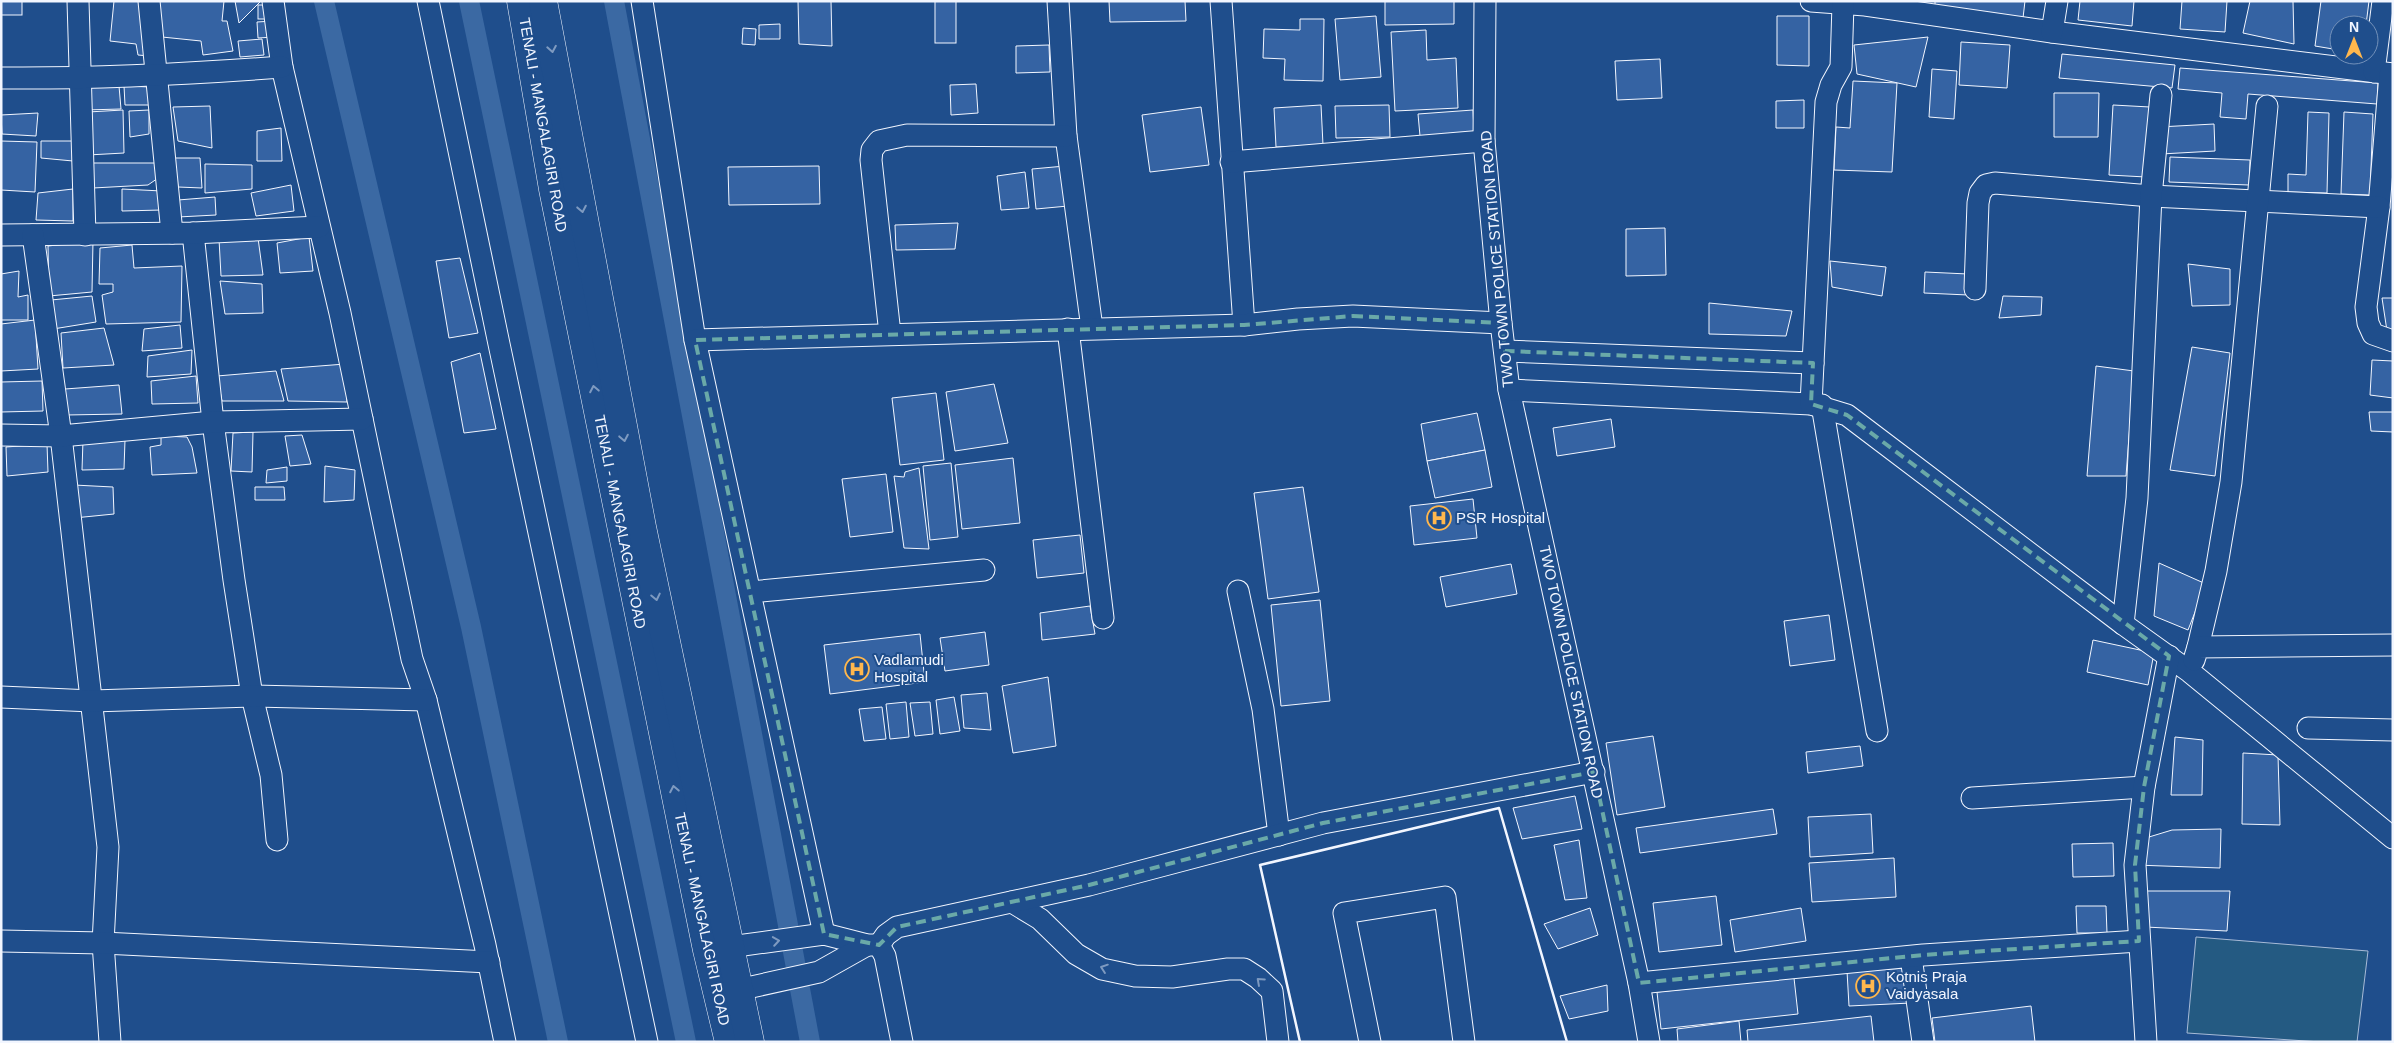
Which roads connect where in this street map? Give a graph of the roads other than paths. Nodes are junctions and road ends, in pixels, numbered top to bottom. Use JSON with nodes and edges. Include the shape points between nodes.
{"nodes":[{"id":1,"x":78,"y":1,"type":"edge"},
{"id":2,"x":149,"y":1,"type":"edge"},
{"id":3,"x":273,"y":1,"type":"edge"},
{"id":4,"x":428,"y":1,"type":"edge"},
{"id":5,"x":521,"y":1,"type":"edge"},
{"id":6,"x":543,"y":1,"type":"edge"},
{"id":7,"x":642,"y":1,"type":"edge"},
{"id":8,"x":1058,"y":1,"type":"edge"},
{"id":9,"x":1221,"y":1,"type":"edge"},
{"id":10,"x":1485,"y":1,"type":"edge"},
{"id":11,"x":1810,"y":1,"type":"edge"},
{"id":12,"x":2057,"y":1,"type":"edge"},
{"id":13,"x":2383,"y":1,"type":"edge"},
{"id":14,"x":1865,"y":3,"type":"edge"},
{"id":15,"x":1844,"y":4,"type":"junction"},
{"id":16,"x":2052,"y":32,"type":"junction"},
{"id":17,"x":282,"y":67,"type":"junction"},
{"id":18,"x":2386,"y":73,"type":"edge"},
{"id":19,"x":156,"y":76,"type":"junction"},
{"id":20,"x":1,"y":78,"type":"edge"},
{"id":21,"x":79,"y":79,"type":"junction"},
{"id":22,"x":2161,"y":95,"type":"dead end"},
{"id":23,"x":2268,"y":106,"type":"dead end"},
{"id":24,"x":1066,"y":136,"type":"junction"},
{"id":25,"x":1484,"y":141,"type":"junction"},
{"id":26,"x":1231,"y":162,"type":"junction"},
{"id":27,"x":2150,"y":196,"type":"junction"},
{"id":28,"x":2258,"y":201,"type":"junction"},
{"id":29,"x":2379,"y":207,"type":"junction"},
{"id":30,"x":319,"y":226,"type":"junction"},
{"id":31,"x":183,"y":233,"type":"junction"},
{"id":32,"x":1,"y":235,"type":"edge"},
{"id":33,"x":33,"y":235,"type":"junction"},
{"id":34,"x":85,"y":235,"type":"junction"},
{"id":35,"x":1975,"y":289,"type":"dead end"},
{"id":36,"x":1501,"y":323,"type":"junction"},
{"id":37,"x":1244,"y":325,"type":"junction"},
{"id":38,"x":1092,"y":328,"type":"junction"},
{"id":39,"x":1068,"y":329,"type":"junction"},
{"id":40,"x":890,"y":334,"type":"junction"},
{"id":41,"x":695,"y":340,"type":"junction"},
{"id":42,"x":2393,"y":342,"type":"edge"},
{"id":43,"x":1505,"y":351,"type":"junction"},
{"id":44,"x":1813,"y":367,"type":"junction"},
{"id":45,"x":1509,"y":390,"type":"junction"},
{"id":46,"x":1815,"y":401,"type":"junction"},
{"id":47,"x":362,"y":419,"type":"junction"},
{"id":48,"x":213,"y":422,"type":"junction"},
{"id":49,"x":1,"y":435,"type":"edge"},
{"id":50,"x":61,"y":436,"type":"junction"},
{"id":51,"x":984,"y":570,"type":"dead end"},
{"id":52,"x":1238,"y":591,"type":"dead end"},
{"id":53,"x":750,"y":592,"type":"junction"},
{"id":54,"x":1103,"y":618,"type":"dead end"},
{"id":55,"x":2123,"y":624,"type":"junction"},
{"id":56,"x":2393,"y":645,"type":"edge"},
{"id":57,"x":2198,"y":647,"type":"junction"},
{"id":58,"x":2169,"y":656,"type":"junction"},
{"id":59,"x":2190,"y":672,"type":"junction"},
{"id":60,"x":252,"y":696,"type":"junction"},
{"id":61,"x":1,"y":697,"type":"edge"},
{"id":62,"x":426,"y":700,"type":"junction"},
{"id":63,"x":92,"y":701,"type":"junction"},
{"id":64,"x":2308,"y":728,"type":"dead end"},
{"id":65,"x":1877,"y":730,"type":"dead end"},
{"id":66,"x":2393,"y":730,"type":"edge"},
{"id":67,"x":1594,"y":772,"type":"junction"},
{"id":68,"x":2144,"y":787,"type":"junction"},
{"id":69,"x":1972,"y":798,"type":"dead end"},
{"id":70,"x":1279,"y":835,"type":"junction"},
{"id":71,"x":2393,"y":838,"type":"edge"},
{"id":72,"x":278,"y":840,"type":"dead end"},
{"id":73,"x":1012,"y":902,"type":"junction"},
{"id":74,"x":818,"y":935,"type":"junction"},
{"id":75,"x":1,"y":941,"type":"edge"},
{"id":76,"x":2139,"y":941,"type":"junction"},
{"id":77,"x":103,"y":943,"type":"junction"},
{"id":78,"x":873,"y":945,"type":"junction"},
{"id":79,"x":725,"y":948,"type":"junction"},
{"id":80,"x":1911,"y":957,"type":"junction"},
{"id":81,"x":488,"y":962,"type":"junction"},
{"id":82,"x":1639,"y":983,"type":"junction"},
{"id":83,"x":735,"y":991,"type":"junction"},
{"id":84,"x":110,"y":1042,"type":"edge"},
{"id":85,"x":505,"y":1042,"type":"edge"},
{"id":86,"x":648,"y":1042,"type":"edge"},
{"id":87,"x":729,"y":1042,"type":"edge"},
{"id":88,"x":750,"y":1042,"type":"edge"},
{"id":89,"x":902,"y":1042,"type":"edge"},
{"id":90,"x":1278,"y":1042,"type":"edge"},
{"id":91,"x":1370,"y":1042,"type":"edge"},
{"id":92,"x":1464,"y":1042,"type":"edge"},
{"id":93,"x":1649,"y":1042,"type":"edge"},
{"id":94,"x":1922,"y":1042,"type":"edge"},
{"id":95,"x":2146,"y":1042,"type":"edge"}],
"edges":[{"from":1,"to":21,"type":"street"},
{"from":2,"to":19,"type":"street"},
{"from":3,"to":17,"type":"street"},
{"from":4,"to":86,"type":"street"},
{"from":79,"to":5,"type":"main road","name":"TENALI - MANGALAGIRI ROAD","one_way":true,"via":[[553,189]]},
{"from":6,"to":79,"type":"main road","name":"TENALI - MANGALAGIRI ROAD","one_way":true},
{"from":7,"to":41,"type":"street"},
{"from":8,"to":24,"type":"street"},
{"from":9,"to":26,"type":"street"},
{"from":10,"to":25,"type":"street","name":"TWO TOWN POLICE STATION ROAD"},
{"from":11,"to":15,"type":"street"},
{"from":12,"to":16,"type":"street"},
{"from":13,"to":18,"type":"street"},
{"from":14,"to":15,"type":"street"},
{"from":14,"to":16,"type":"street"},
{"from":15,"to":44,"type":"street","via":[[1841,67],[1826,102]]},
{"from":16,"to":18,"type":"street"},
{"from":17,"to":19,"type":"street"},
{"from":17,"to":30,"type":"street"},
{"from":18,"to":29,"type":"street"},
{"from":19,"to":21,"type":"street"},
{"from":19,"to":31,"type":"street"},
{"from":20,"to":21,"type":"street"},
{"from":21,"to":34,"type":"street"},
{"from":22,"to":27,"type":"street"},
{"from":23,"to":28,"type":"street"},
{"from":24,"to":38,"type":"street"},
{"from":24,"to":40,"type":"street","via":[[907,135],[879,141],[872,150],[871,160]]},
{"from":25,"to":26,"type":"street"},
{"from":25,"to":36,"type":"street","name":"TWO TOWN POLICE STATION ROAD"},
{"from":26,"to":37,"type":"street"},
{"from":27,"to":28,"type":"street"},
{"from":27,"to":35,"type":"street","via":[[1995,183],[1986,185],[1978,203]]},
{"from":27,"to":55,"type":"street","via":[[2137,498]]},
{"from":28,"to":29,"type":"street"},
{"from":28,"to":57,"type":"street","via":[[2231,482],[2216,571]]},
{"from":29,"to":42,"type":"street","via":[[2366,307],[2373,334]]},
{"from":30,"to":31,"type":"street"},
{"from":30,"to":47,"type":"street"},
{"from":31,"to":34,"type":"street"},
{"from":31,"to":48,"type":"street"},
{"from":32,"to":33,"type":"street"},
{"from":33,"to":34,"type":"street"},
{"from":33,"to":50,"type":"street"},
{"from":36,"to":37,"type":"street","via":[[1353,316]]},
{"from":36,"to":43,"type":"street","name":"TWO TOWN POLICE STATION ROAD"},
{"from":37,"to":38,"type":"street"},
{"from":38,"to":39,"type":"street"},
{"from":39,"to":40,"type":"street"},
{"from":39,"to":54,"type":"street"},
{"from":40,"to":41,"type":"street"},
{"from":41,"to":53,"type":"street"},
{"from":43,"to":44,"type":"street"},
{"from":43,"to":45,"type":"street","name":"TWO TOWN POLICE STATION ROAD"},
{"from":44,"to":46,"type":"street"},
{"from":45,"to":46,"type":"street"},
{"from":45,"to":67,"type":"street","name":"TWO TOWN POLICE STATION ROAD"},
{"from":46,"to":55,"type":"street","via":[[1847,415]]},
{"from":46,"to":65,"type":"street"},
{"from":47,"to":48,"type":"street"},
{"from":47,"to":62,"type":"street","via":[[412,659]]},
{"from":48,"to":50,"type":"street"},
{"from":48,"to":60,"type":"street"},
{"from":49,"to":50,"type":"street"},
{"from":50,"to":63,"type":"street"},
{"from":51,"to":53,"type":"street"},
{"from":52,"to":70,"type":"street","via":[[1263,709]]},
{"from":53,"to":74,"type":"street"},
{"from":55,"to":58,"type":"street"},
{"from":56,"to":57,"type":"street"},
{"from":57,"to":59,"type":"street"},
{"from":58,"to":59,"type":"street"},
{"from":58,"to":68,"type":"street"},
{"from":59,"to":71,"type":"street"},
{"from":60,"to":62,"type":"street"},
{"from":60,"to":63,"type":"street"},
{"from":60,"to":72,"type":"street","via":[[271,776]]},
{"from":61,"to":63,"type":"street"},
{"from":62,"to":81,"type":"street"},
{"from":63,"to":77,"type":"street","via":[[108,847]]},
{"from":64,"to":66,"type":"street"},
{"from":67,"to":70,"type":"street","via":[[1323,823]]},
{"from":67,"to":82,"type":"street","name":"TWO TOWN POLICE STATION ROAD"},
{"from":68,"to":69,"type":"street"},
{"from":68,"to":76,"type":"street","via":[[2135,865]]},
{"from":70,"to":73,"type":"street"},
{"from":73,"to":78,"type":"street","via":[[897,927]]},
{"from":90,"to":73,"type":"street","one_way":true,"via":[[1272,992],[1244,969],[1172,977],[1135,976],[1102,969],[1076,954],[1040,919]]},
{"from":74,"to":78,"type":"street"},
{"from":79,"to":74,"type":"street","one_way":true},
{"from":75,"to":77,"type":"street"},
{"from":76,"to":80,"type":"street"},
{"from":76,"to":95,"type":"street"},
{"from":77,"to":81,"type":"street"},
{"from":77,"to":84,"type":"street"},
{"from":78,"to":83,"type":"street","via":[[819,972]]},
{"from":78,"to":89,"type":"street","via":[[885,956]]},
{"from":79,"to":83,"type":"main road","name":"TENALI - MANGALAGIRI ROAD"},
{"from":80,"to":82,"type":"street"},
{"from":80,"to":94,"type":"street"},
{"from":81,"to":85,"type":"street"},
{"from":82,"to":93,"type":"street","name":"TWO TOWN POLICE STATION ROAD"},
{"from":83,"to":87,"type":"main road","name":"TENALI - MANGALAGIRI ROAD"},
{"from":83,"to":88,"type":"main road","name":"TENALI - MANGALAGIRI ROAD"},
{"from":91,"to":92,"type":"street","via":[[1344,913],[1445,896]]}]}
